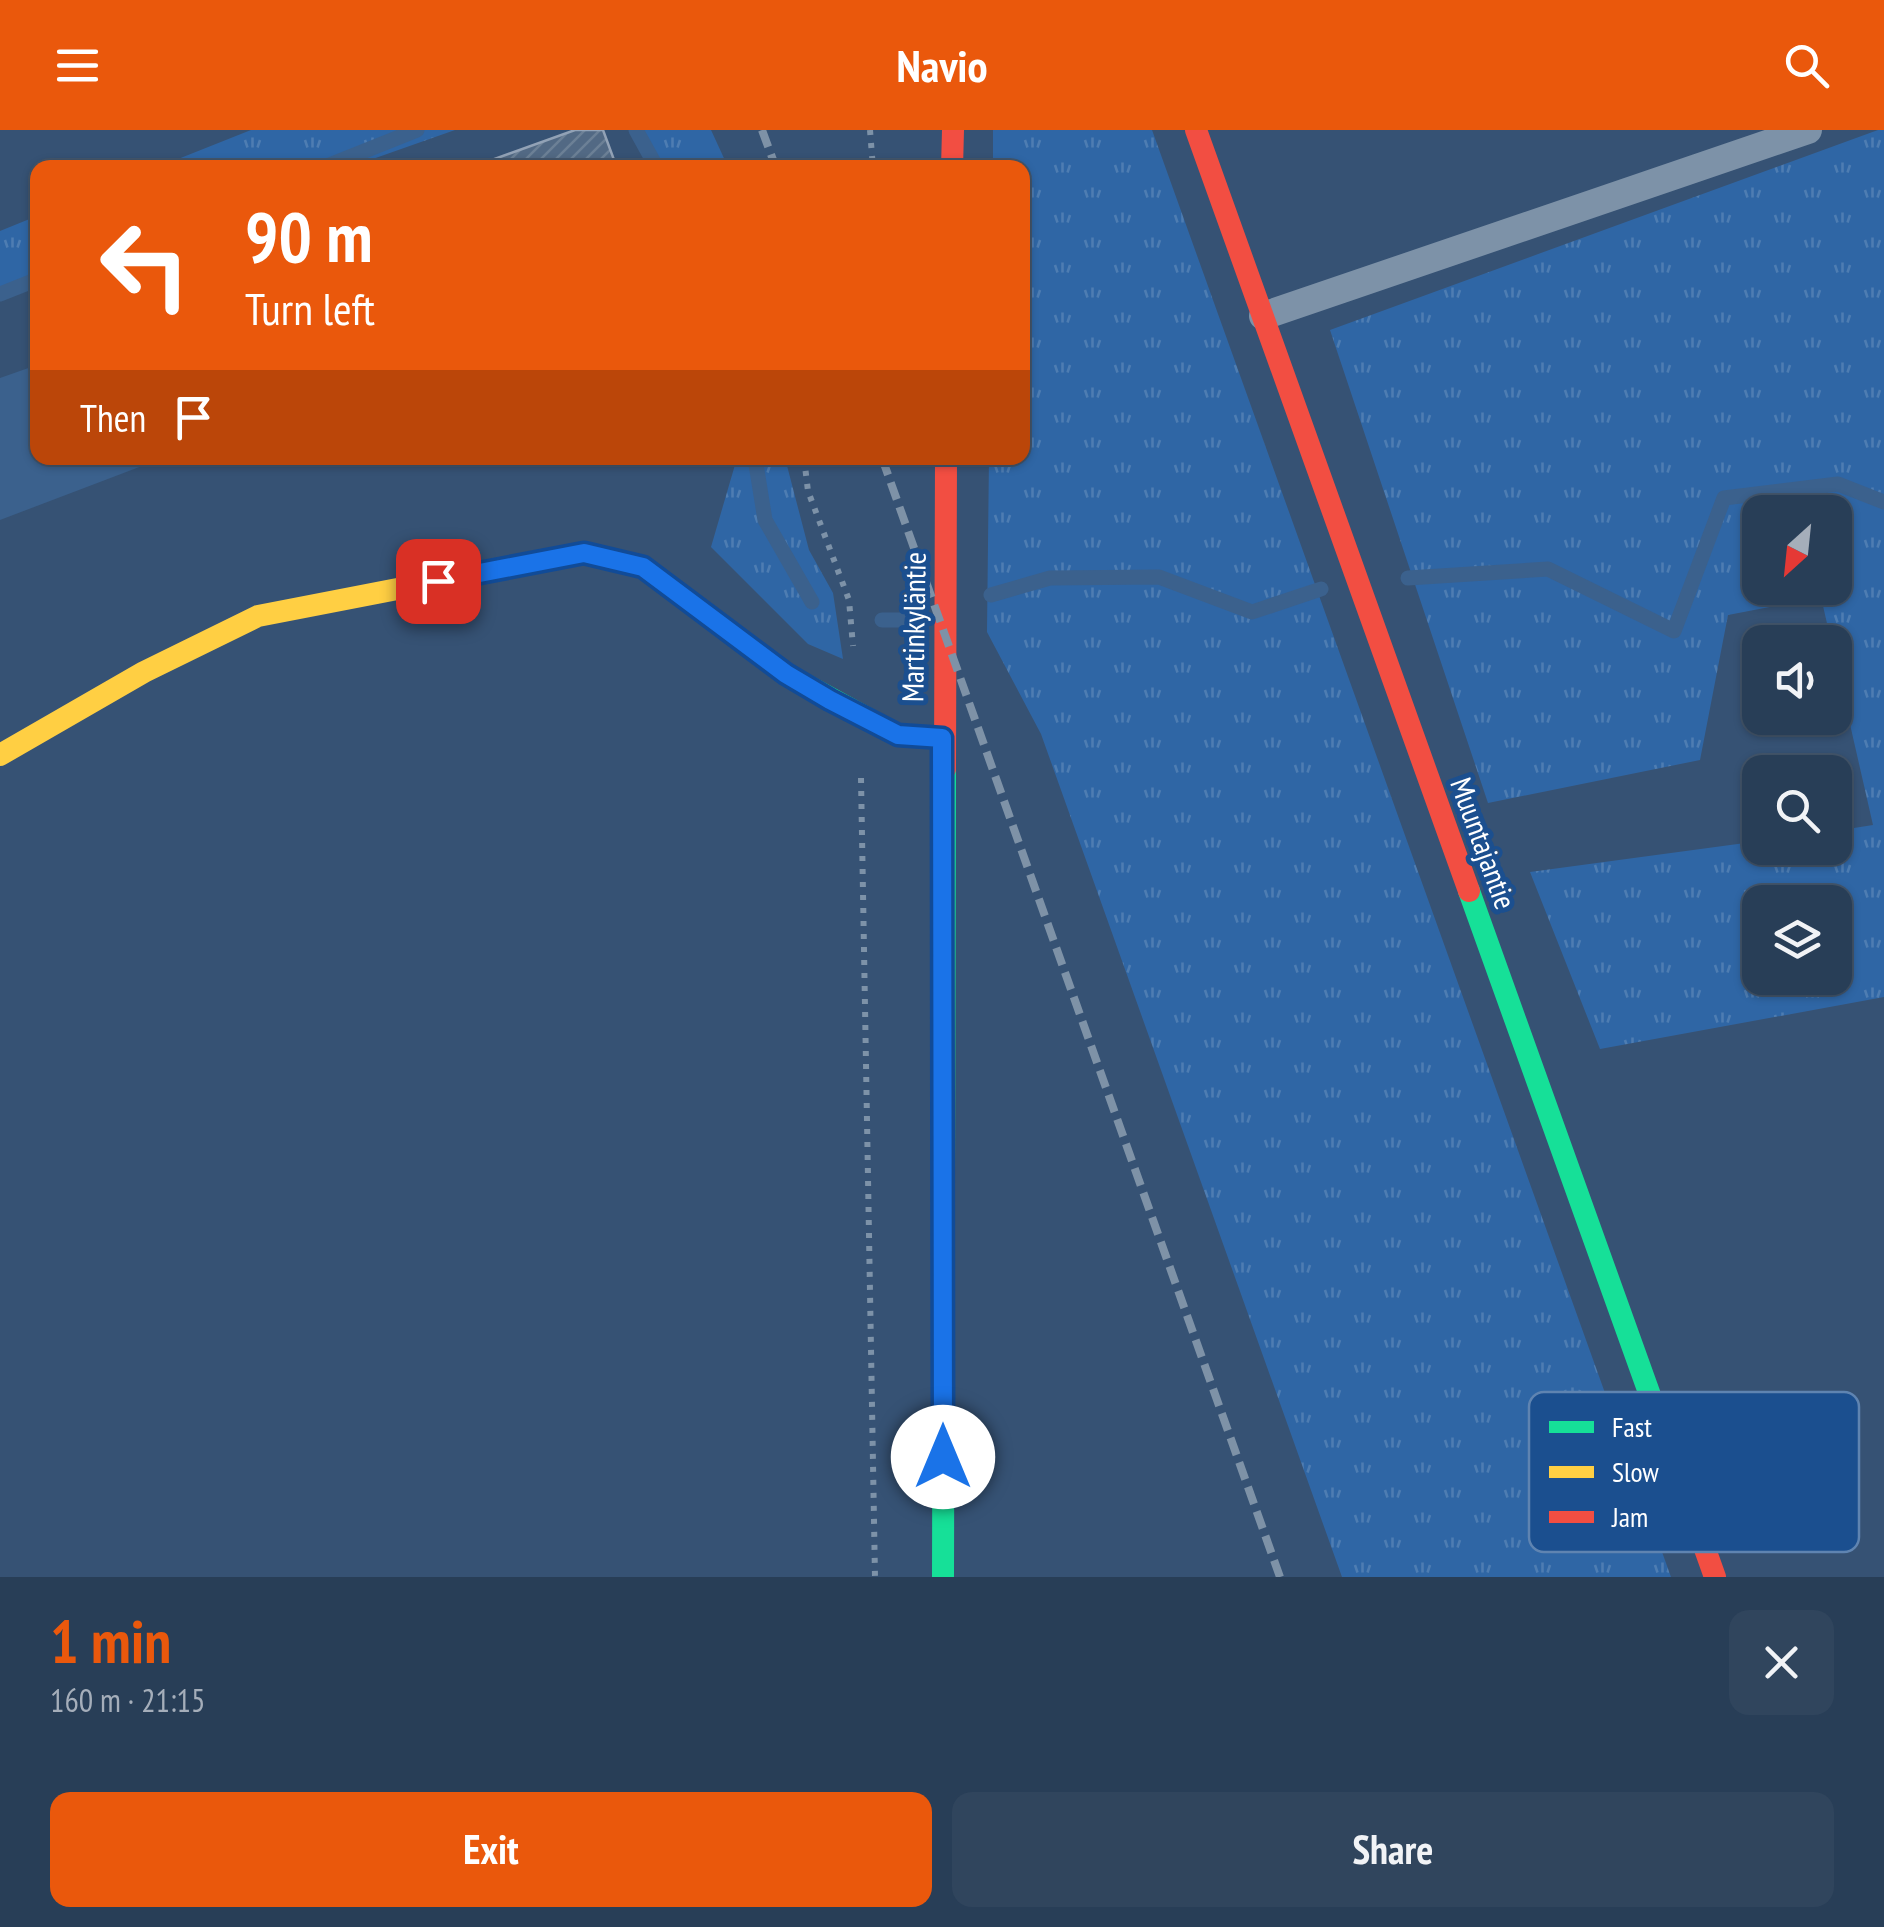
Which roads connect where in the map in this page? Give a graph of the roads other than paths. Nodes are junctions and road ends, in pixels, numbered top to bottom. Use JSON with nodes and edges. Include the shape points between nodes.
{"nodes":[{"id":1,"x":953,"y":130,"type":"edge"},
{"id":2,"x":1196,"y":130,"type":"edge"},
{"id":3,"x":1808,"y":130,"type":"edge"},
{"id":4,"x":952,"y":160,"type":"edge"},
{"id":5,"x":1263,"y":316,"type":"junction"},
{"id":6,"x":946,"y":465,"type":"edge"},
{"id":7,"x":942,"y":738,"type":"junction"},
{"id":8,"x":0,"y":755,"type":"edge"},
{"id":9,"x":1649,"y":1392,"type":"edge"},
{"id":10,"x":1706,"y":1552,"type":"edge"},
{"id":11,"x":943,"y":1577,"type":"edge"},
{"id":12,"x":1715,"y":1577,"type":"edge"}],
"edges":[{"from":1,"to":4,"type":"street"},
{"from":2,"to":5,"type":"street","name":"Muuntajantie"},
{"from":3,"to":5,"type":"lane"},
{"from":5,"to":9,"type":"street","name":"Muuntajantie"},
{"from":6,"to":7,"type":"street","name":"Martinkyläntie"},
{"from":7,"to":8,"type":"street","via":[[898,735],[786,674],[643,567],[584,553],[258,616]]},
{"from":7,"to":11,"type":"street","name":"Martinkyläntie"},
{"from":10,"to":12,"type":"street","name":"Muuntajantie"}]}
